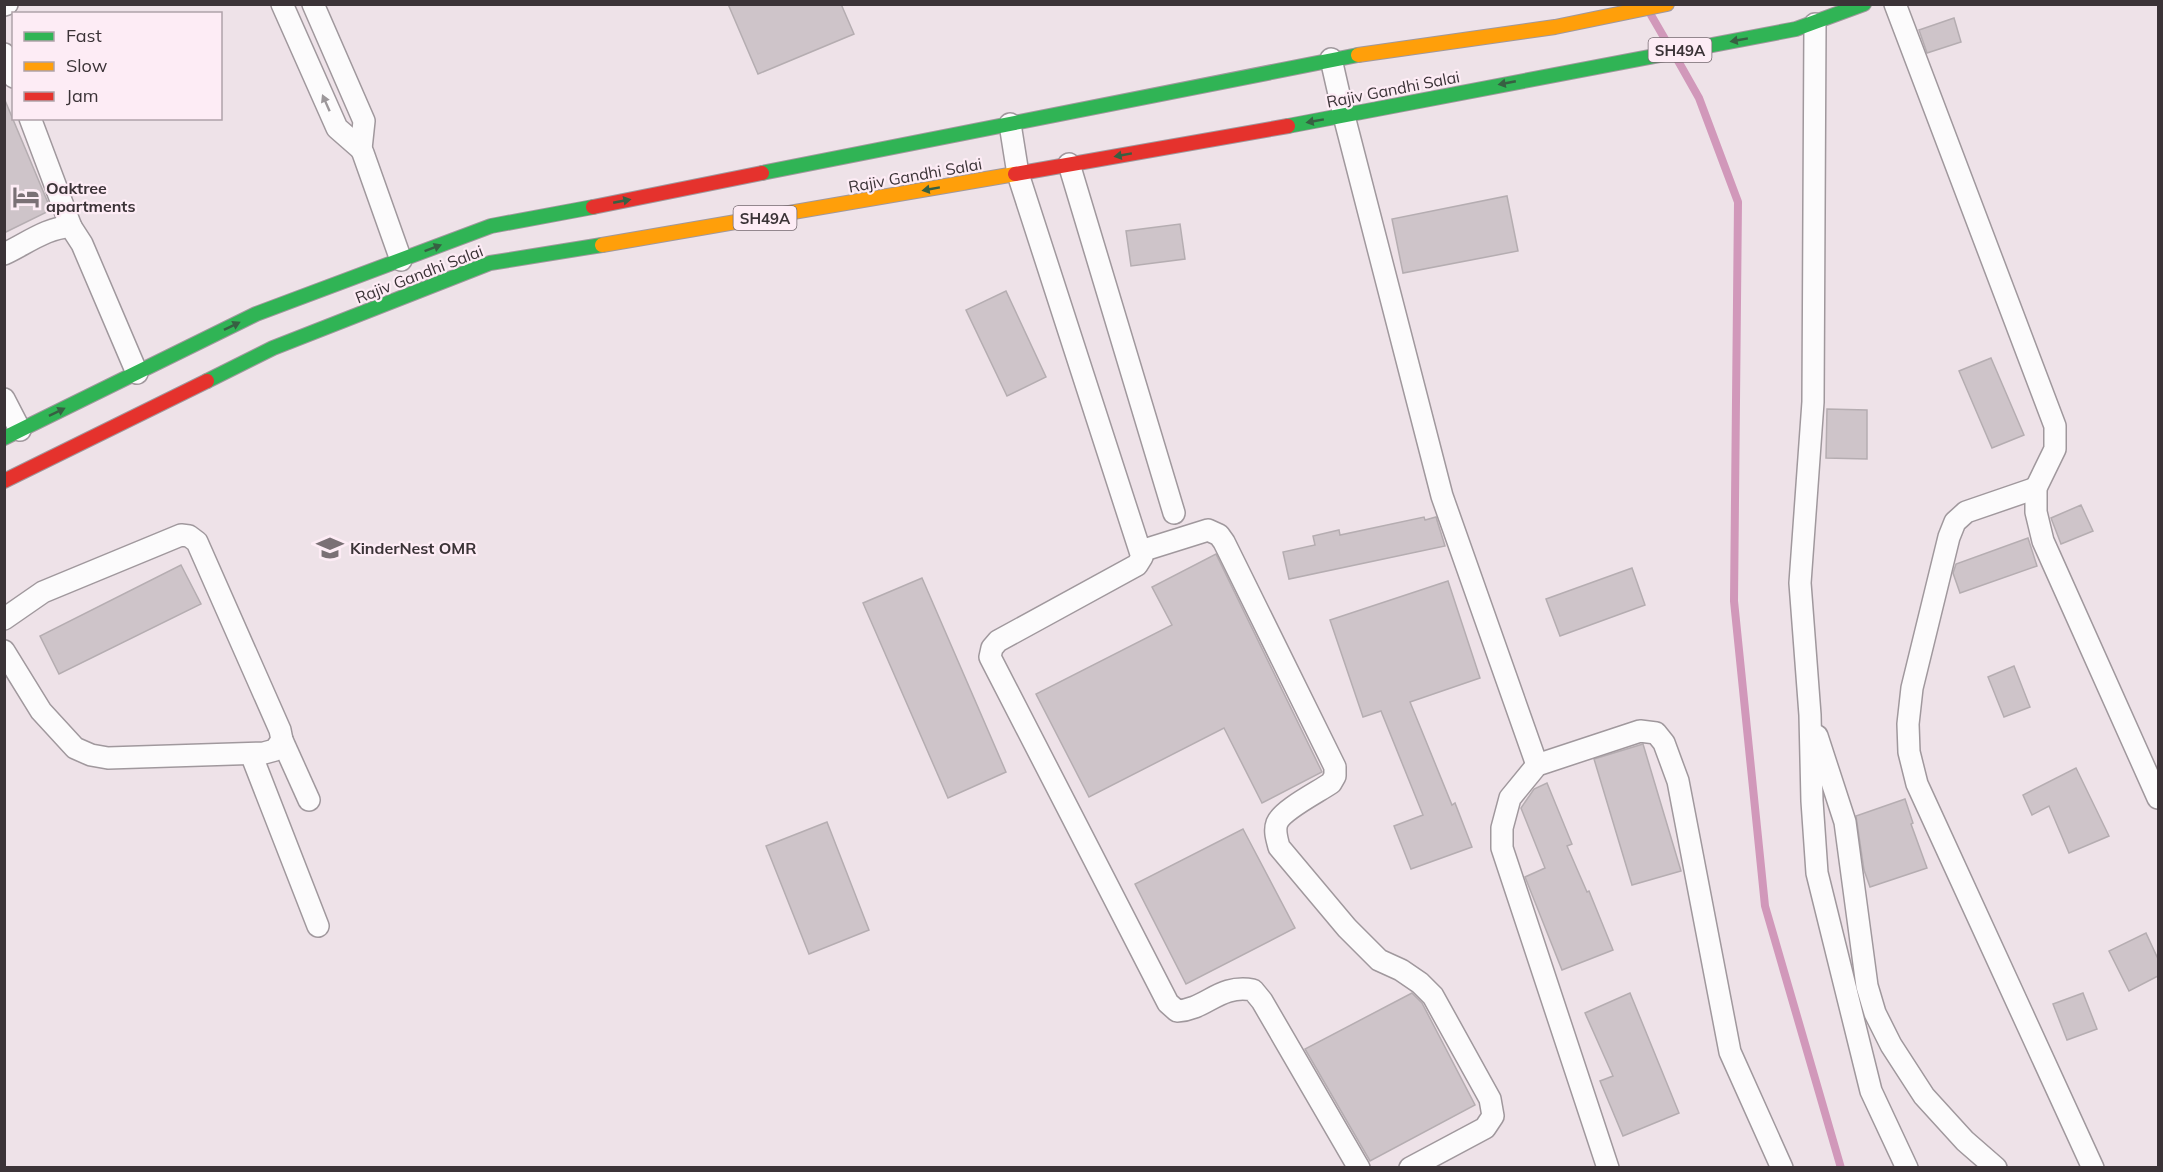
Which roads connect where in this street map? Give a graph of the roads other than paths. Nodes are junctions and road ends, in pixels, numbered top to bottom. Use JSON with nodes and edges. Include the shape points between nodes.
{"nodes":[{"id":1,"x":282,"y":4,"type":"edge"},
{"id":2,"x":314,"y":4,"type":"edge"},
{"id":3,"x":1667,"y":4,"type":"edge"},
{"id":4,"x":1864,"y":4,"type":"edge"},
{"id":5,"x":1895,"y":4,"type":"edge"},
{"id":6,"x":1806,"y":26,"type":"junction"},
{"id":7,"x":4,"y":54,"type":"edge"},
{"id":8,"x":1331,"y":59,"type":"junction"},
{"id":9,"x":12,"y":72,"type":"edge"},
{"id":10,"x":1344,"y":116,"type":"junction"},
{"id":11,"x":31,"y":120,"type":"edge"},
{"id":12,"x":1011,"y":124,"type":"junction"},
{"id":13,"x":361,"y":149,"type":"junction"},
{"id":14,"x":1069,"y":164,"type":"junction"},
{"id":15,"x":1018,"y":174,"type":"junction"},
{"id":16,"x":71,"y":227,"type":"junction"},
{"id":17,"x":4,"y":254,"type":"edge"},
{"id":18,"x":401,"y":260,"type":"junction"},
{"id":19,"x":137,"y":373,"type":"junction"},
{"id":20,"x":4,"y":399,"type":"edge"},
{"id":21,"x":12,"y":434,"type":"edge"},
{"id":22,"x":4,"y":481,"type":"edge"},
{"id":23,"x":2036,"y":488,"type":"junction"},
{"id":24,"x":1174,"y":513,"type":"dead end"},
{"id":25,"x":1141,"y":551,"type":"junction"},
{"id":26,"x":4,"y":619,"type":"edge"},
{"id":27,"x":4,"y":651,"type":"edge"},
{"id":28,"x":1810,"y":716,"type":"junction"},
{"id":29,"x":282,"y":740,"type":"junction"},
{"id":30,"x":251,"y":754,"type":"junction"},
{"id":31,"x":1537,"y":765,"type":"junction"},
{"id":32,"x":2158,"y":798,"type":"edge"},
{"id":33,"x":309,"y":800,"type":"dead end"},
{"id":34,"x":318,"y":926,"type":"dead end"},
{"id":35,"x":1359,"y":1167,"type":"edge"},
{"id":36,"x":1410,"y":1167,"type":"edge"},
{"id":37,"x":1608,"y":1167,"type":"edge"},
{"id":38,"x":1782,"y":1167,"type":"edge"},
{"id":39,"x":1907,"y":1167,"type":"edge"},
{"id":40,"x":1996,"y":1167,"type":"edge"},
{"id":41,"x":2093,"y":1167,"type":"edge"}],
"edges":[{"from":13,"to":1,"type":"street","one_way":true,"via":[[338,128]]},
{"from":2,"to":13,"type":"street","via":[[363,122]]},
{"from":3,"to":8,"type":"main road","name":"Rajiv Gandhi Salai","via":[[1555,27]]},
{"from":4,"to":6,"type":"main road","name":"Rajiv Gandhi Salai","number":"SH49A"},
{"from":5,"to":23,"type":"street","via":[[2055,426],[2055,449]]},
{"from":6,"to":10,"type":"main road","name":"Rajiv Gandhi Salai","number":"SH49A","one_way":true},
{"from":6,"to":28,"type":"street","via":[[1813,402],[1800,583]]},
{"from":7,"to":9,"type":"street"},
{"from":8,"to":10,"type":"street"},
{"from":8,"to":12,"type":"main road","name":"Rajiv Gandhi Salai"},
{"from":10,"to":14,"type":"main road","name":"Rajiv Gandhi Salai","number":"SH49A","one_way":true},
{"from":10,"to":31,"type":"street","via":[[1442,496]]},
{"from":11,"to":16,"type":"street"},
{"from":12,"to":15,"type":"street"},
{"from":18,"to":12,"type":"main road","name":"Rajiv Gandhi Salai","one_way":true,"via":[[491,226]]},
{"from":13,"to":18,"type":"street"},
{"from":14,"to":15,"type":"main road","name":"Rajiv Gandhi Salai","number":"SH49A"},
{"from":14,"to":24,"type":"street"},
{"from":15,"to":22,"type":"main road","name":"Rajiv Gandhi Salai","number":"SH49A","one_way":true,"via":[[490,262],[273,348]]},
{"from":15,"to":25,"type":"street"},
{"from":16,"to":17,"type":"street","via":[[51,231]]},
{"from":16,"to":19,"type":"street","via":[[82,244]]},
{"from":19,"to":18,"type":"main road","name":"Rajiv Gandhi Salai","one_way":true,"via":[[256,314]]},
{"from":21,"to":19,"type":"main road","name":"Rajiv Gandhi Salai","one_way":true},
{"from":20,"to":21,"type":"street"},
{"from":23,"to":32,"type":"street","via":[[2036,513],[2043,541]]},
{"from":23,"to":41,"type":"street","via":[[1966,512],[1955,522],[1912,688],[1909,752],[1917,784]]},
{"from":25,"to":35,"type":"street","via":[[1137,565],[998,641],[990,657],[1168,1003],[1177,1011],[1188,1010],[1228,990],[1253,990]]},
{"from":25,"to":36,"type":"street","via":[[1208,530],[1224,542],[1335,766],[1331,783],[1277,821],[1279,847],[1379,960],[1401,970],[1433,996],[1490,1099],[1493,1116],[1485,1128]]},
{"from":26,"to":29,"type":"street","via":[[43,592],[180,535],[189,536],[197,542]]},
{"from":27,"to":30,"type":"street","via":[[41,711],[75,748],[91,755],[108,758]]},
{"from":28,"to":39,"type":"street","via":[[1817,873],[1871,1091]]},
{"from":28,"to":40,"type":"street","via":[[1845,822],[1867,986],[1875,1013],[1924,1096],[1965,1141]]},
{"from":29,"to":30,"type":"street","via":[[275,750]]},
{"from":29,"to":33,"type":"street"},
{"from":30,"to":34,"type":"street"},
{"from":31,"to":37,"type":"street","via":[[1510,798],[1502,828],[1502,848]]},
{"from":31,"to":38,"type":"street","via":[[1640,730],[1656,733],[1664,743],[1678,781],[1730,1052]]}]}
